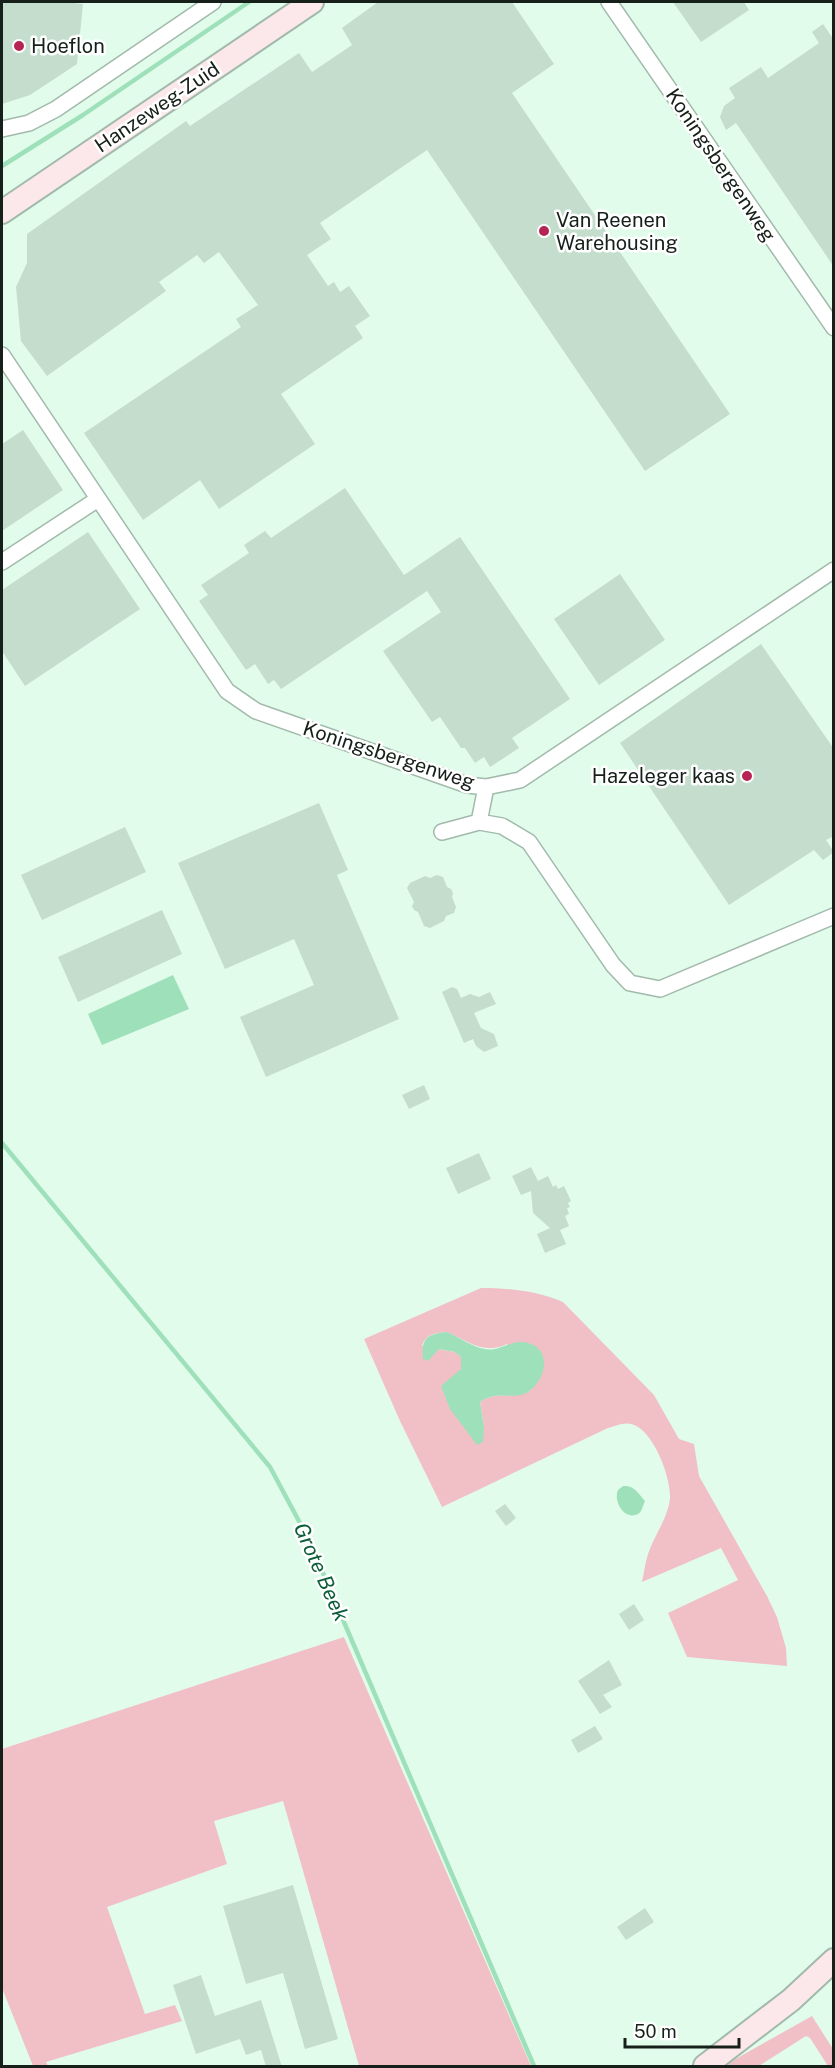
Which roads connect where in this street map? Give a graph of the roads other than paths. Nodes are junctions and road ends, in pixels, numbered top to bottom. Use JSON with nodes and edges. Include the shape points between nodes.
{"nodes":[{"id":1,"x":213,"y":2,"type":"edge"},
{"id":2,"x":312,"y":2,"type":"edge"},
{"id":3,"x":609,"y":2,"type":"edge"},
{"id":4,"x":2,"y":129,"type":"edge"},
{"id":5,"x":2,"y":212,"type":"edge"},
{"id":6,"x":834,"y":328,"type":"edge"},
{"id":7,"x":2,"y":355,"type":"edge"},
{"id":8,"x":98,"y":499,"type":"junction"},
{"id":9,"x":2,"y":562,"type":"edge"},
{"id":10,"x":834,"y":570,"type":"edge"},
{"id":11,"x":486,"y":787,"type":"junction"},
{"id":12,"x":479,"y":822,"type":"junction"},
{"id":13,"x":441,"y":832,"type":"dead end"},
{"id":14,"x":834,"y":916,"type":"edge"},
{"id":15,"x":834,"y":1960,"type":"edge"},
{"id":16,"x":705,"y":2067,"type":"edge"}],
"edges":[{"from":1,"to":4,"type":"street","via":[[56,109],[29,123]]},
{"from":2,"to":5,"type":"street","name":"Hanzeweg-Zuid"},
{"from":3,"to":6,"type":"street","name":"Koningsbergenweg"},
{"from":7,"to":8,"type":"street","name":"Koningsbergenweg"},
{"from":8,"to":9,"type":"street"},
{"from":8,"to":11,"type":"street","name":"Koningsbergenweg","via":[[227,691],[256,711],[467,785]]},
{"from":10,"to":11,"type":"street","name":"Koningsbergenweg","via":[[537,770],[520,780]]},
{"from":11,"to":12,"type":"street"},
{"from":12,"to":13,"type":"street"},
{"from":12,"to":14,"type":"street","via":[[502,826],[528,842],[630,983],[660,989]]},
{"from":15,"to":16,"type":"street","via":[[791,2000]]}]}
